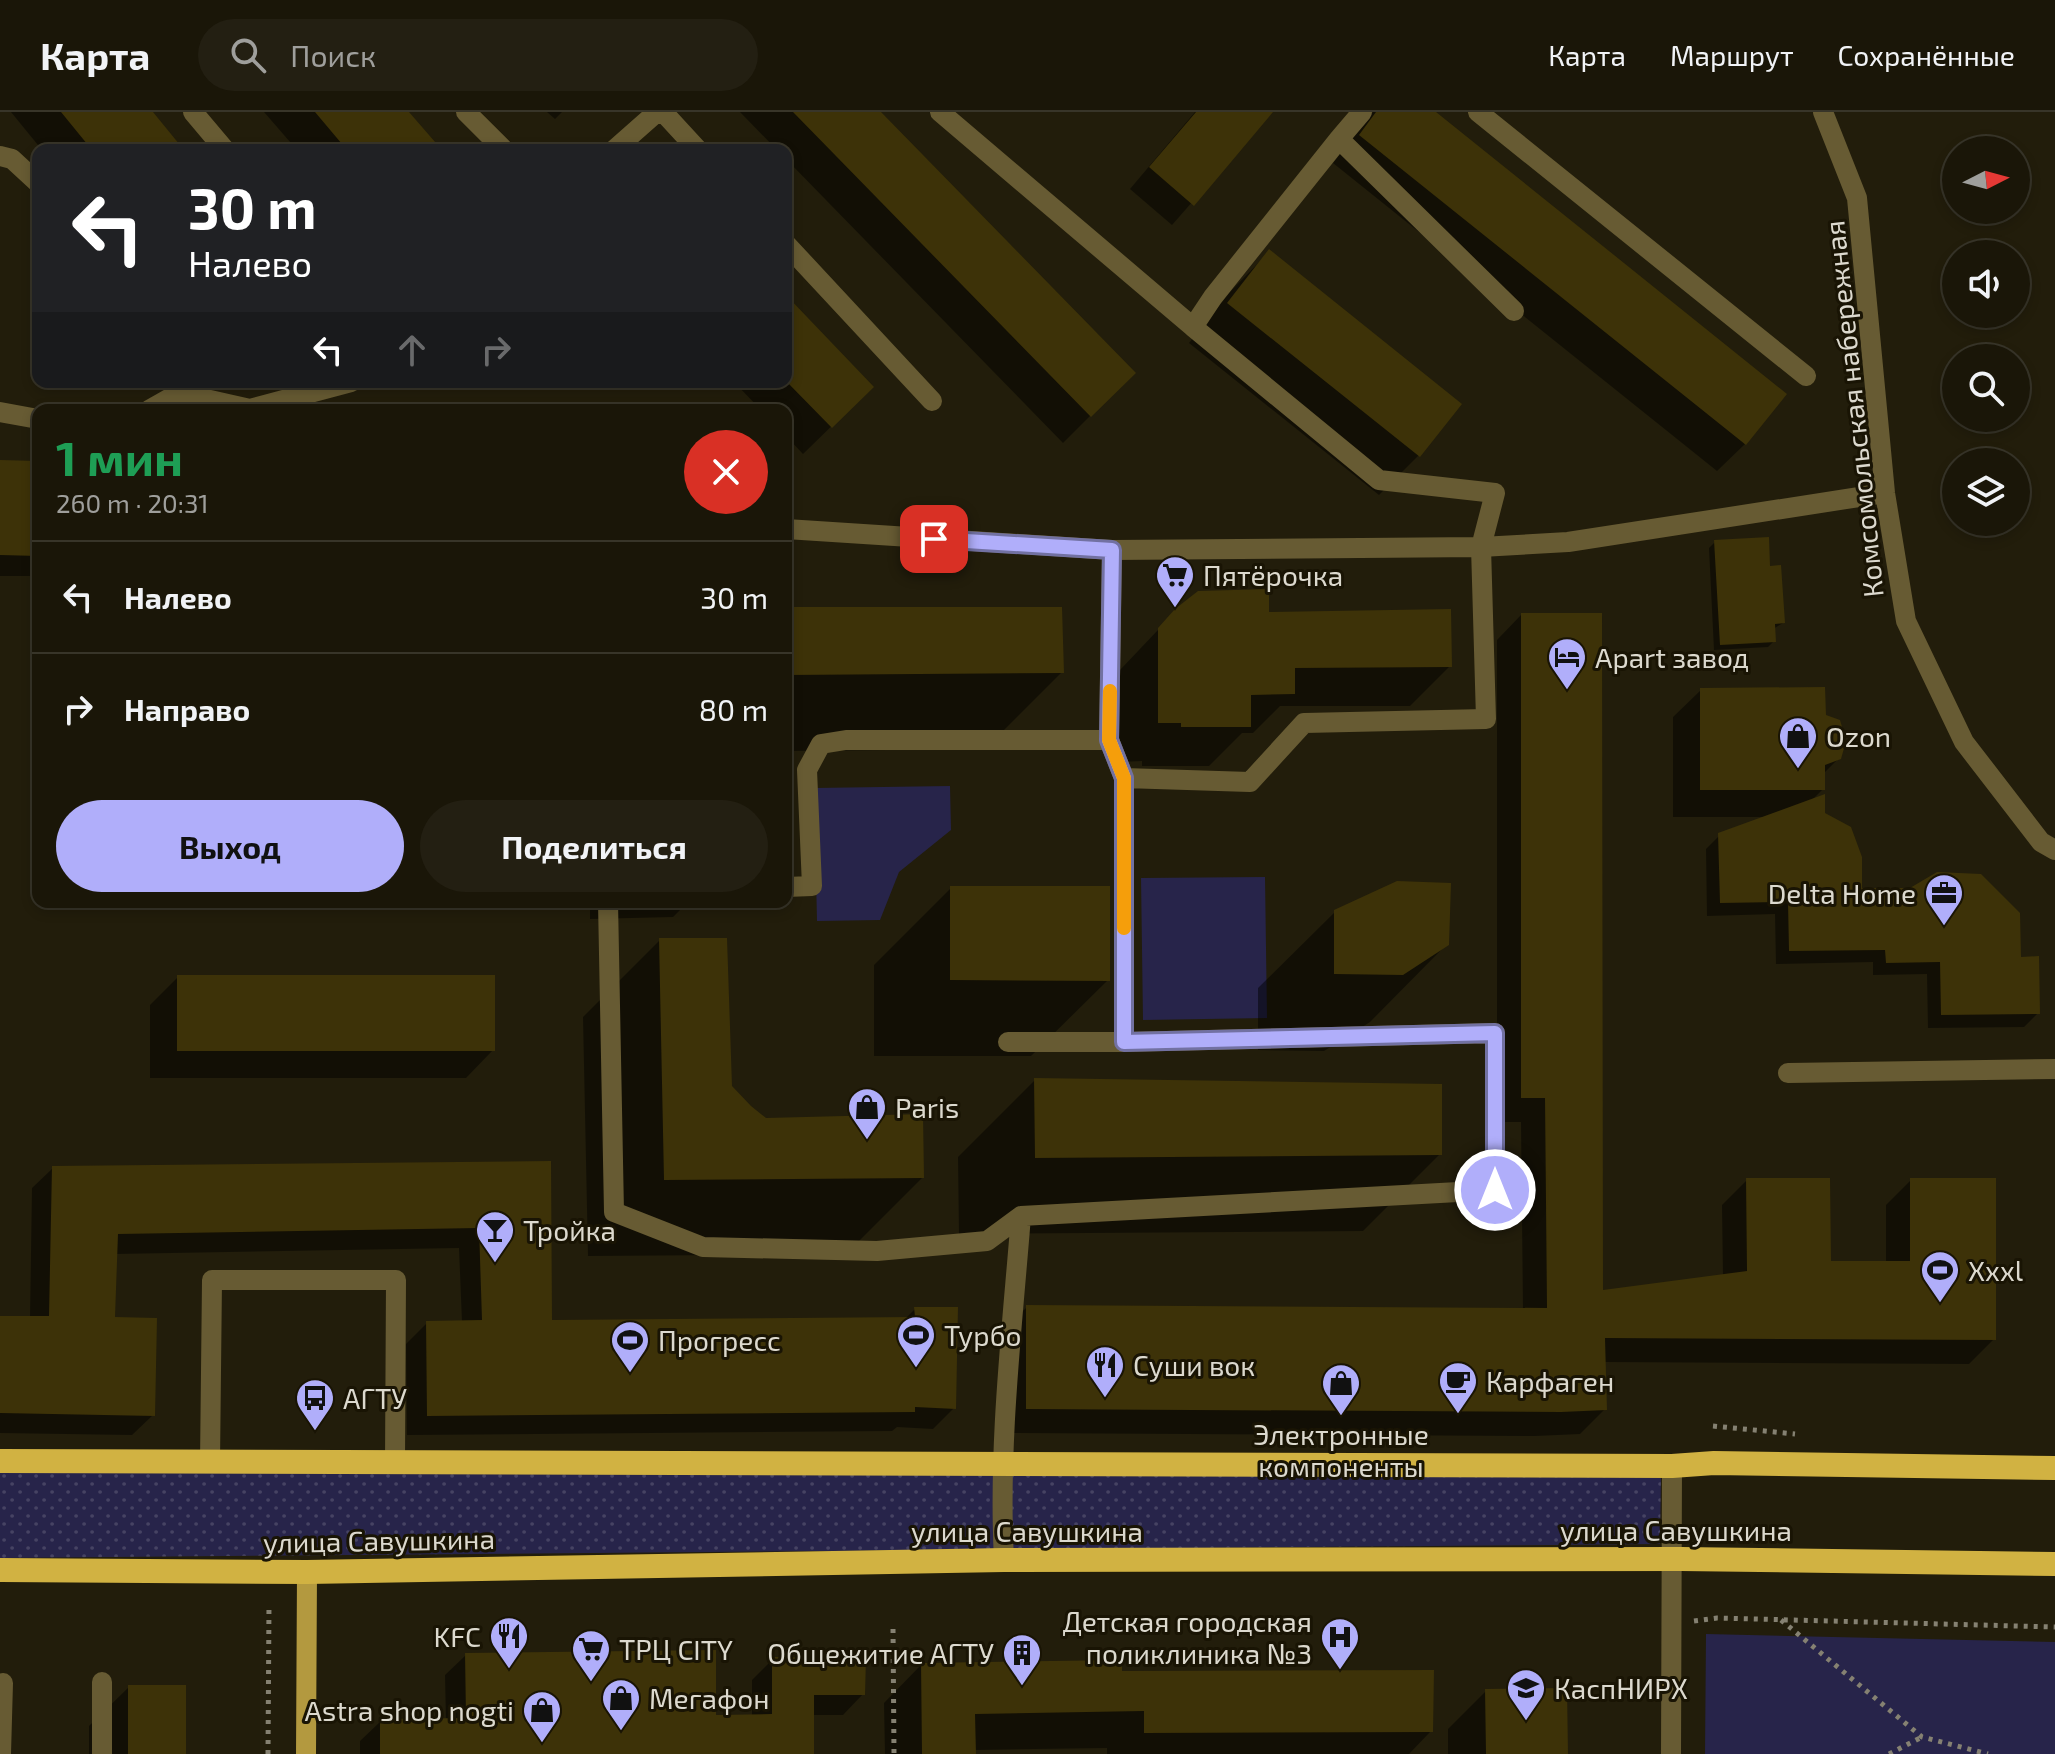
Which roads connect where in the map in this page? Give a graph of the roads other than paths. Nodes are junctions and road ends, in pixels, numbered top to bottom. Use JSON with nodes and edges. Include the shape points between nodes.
{"nodes":[{"id":1,"x":193,"y":112,"type":"edge"},
{"id":2,"x":466,"y":112,"type":"edge"},
{"id":3,"x":660,"y":112,"type":"edge"},
{"id":4,"x":940,"y":112,"type":"edge"},
{"id":5,"x":1362,"y":112,"type":"edge"},
{"id":6,"x":1478,"y":112,"type":"edge"},
{"id":7,"x":1823,"y":112,"type":"edge"},
{"id":8,"x":1339,"y":139,"type":"junction"},
{"id":9,"x":220,"y":144,"type":"edge"},
{"id":10,"x":498,"y":144,"type":"edge"},
{"id":11,"x":621,"y":144,"type":"edge"},
{"id":12,"x":692,"y":144,"type":"edge"},
{"id":13,"x":0,"y":156,"type":"edge"},
{"id":14,"x":32,"y":177,"type":"edge"},
{"id":15,"x":792,"y":250,"type":"edge"},
{"id":16,"x":1514,"y":311,"type":"dead end"},
{"id":17,"x":1193,"y":327,"type":"junction"},
{"id":18,"x":1806,"y":376,"type":"dead end"},
{"id":19,"x":329,"y":388,"type":"edge"},
{"id":20,"x":932,"y":401,"type":"dead end"},
{"id":21,"x":160,"y":404,"type":"edge"},
{"id":22,"x":228,"y":404,"type":"edge"},
{"id":23,"x":269,"y":404,"type":"edge"},
{"id":24,"x":0,"y":412,"type":"edge"},
{"id":25,"x":32,"y":418,"type":"edge"},
{"id":26,"x":1885,"y":493,"type":"junction"},
{"id":27,"x":792,"y":529,"type":"edge"},
{"id":28,"x":1481,"y":547,"type":"junction"},
{"id":29,"x":1112,"y":550,"type":"junction"},
{"id":30,"x":1109,"y":740,"type":"junction"},
{"id":31,"x":1124,"y":778,"type":"junction"},
{"id":32,"x":2055,"y":850,"type":"edge"},
{"id":33,"x":792,"y":887,"type":"edge"},
{"id":34,"x":608,"y":908,"type":"edge"},
{"id":35,"x":1008,"y":1042,"type":"dead end"},
{"id":36,"x":1124,"y":1042,"type":"junction"},
{"id":37,"x":2055,"y":1069,"type":"edge"},
{"id":38,"x":1788,"y":1073,"type":"dead end"},
{"id":39,"x":1021,"y":1216,"type":"junction"},
{"id":40,"x":0,"y":1461,"type":"edge"},
{"id":41,"x":210,"y":1462,"type":"junction"},
{"id":42,"x":395,"y":1462,"type":"junction"},
{"id":43,"x":1004,"y":1464,"type":"junction"},
{"id":44,"x":1672,"y":1466,"type":"junction"},
{"id":45,"x":2055,"y":1468,"type":"edge"},
{"id":46,"x":1670,"y":1559,"type":"junction"},
{"id":47,"x":1004,"y":1560,"type":"junction"},
{"id":48,"x":2055,"y":1564,"type":"edge"},
{"id":49,"x":0,"y":1570,"type":"edge"},
{"id":50,"x":307,"y":1572,"type":"junction"},
{"id":51,"x":102,"y":1682,"type":"dead end"},
{"id":52,"x":3,"y":1683,"type":"dead end"},
{"id":53,"x":1,"y":1754,"type":"edge"},
{"id":54,"x":102,"y":1754,"type":"edge"},
{"id":55,"x":306,"y":1754,"type":"edge"},
{"id":56,"x":1671,"y":1754,"type":"edge"}],
"edges":[{"from":1,"to":9,"type":"street"},
{"from":2,"to":10,"type":"street"},
{"from":3,"to":11,"type":"street"},
{"from":3,"to":12,"type":"street"},
{"from":4,"to":17,"type":"street"},
{"from":5,"to":8,"type":"street"},
{"from":6,"to":18,"type":"street"},
{"from":7,"to":26,"type":"street","name":"Комсомольская набережная","via":[[1857,198]]},
{"from":8,"to":16,"type":"street"},
{"from":8,"to":17,"type":"street"},
{"from":13,"to":14,"type":"street","via":[[12,159]]},
{"from":15,"to":20,"type":"street"},
{"from":17,"to":28,"type":"street","via":[[1379,480],[1495,493]]},
{"from":19,"to":23,"type":"street"},
{"from":21,"to":22,"type":"street","via":[[179,393]]},
{"from":24,"to":25,"type":"street"},
{"from":26,"to":28,"type":"street","via":[[1568,542]]},
{"from":26,"to":32,"type":"street","name":"Комсомольская набережная","via":[[1906,621],[1957,729],[2041,842]]},
{"from":27,"to":29,"type":"street"},
{"from":28,"to":29,"type":"street"},
{"from":28,"to":31,"type":"street","via":[[1486,719],[1304,723],[1250,782]]},
{"from":29,"to":30,"type":"street"},
{"from":30,"to":31,"type":"street"},
{"from":30,"to":33,"type":"street","via":[[821,744],[807,770],[812,886]]},
{"from":31,"to":36,"type":"street"},
{"from":34,"to":39,"type":"street","via":[[614,1212],[703,1247],[877,1251],[987,1241]]},
{"from":35,"to":36,"type":"street"},
{"from":36,"to":39,"type":"street","via":[[1495,1033],[1495,1190]]},
{"from":37,"to":38,"type":"street"},
{"from":39,"to":43,"type":"street"},
{"from":40,"to":41,"type":"highway"},
{"from":41,"to":42,"type":"highway"},
{"from":41,"to":42,"type":"street","via":[[212,1280],[396,1280]]},
{"from":42,"to":43,"type":"highway"},
{"from":43,"to":44,"type":"highway"},
{"from":43,"to":47,"type":"street"},
{"from":44,"to":45,"type":"highway"},
{"from":44,"to":46,"type":"street"},
{"from":46,"to":47,"type":"highway","name":"улица Савушкина"},
{"from":46,"to":48,"type":"highway","name":"улица Савушкина"},
{"from":46,"to":56,"type":"street"},
{"from":47,"to":50,"type":"highway","name":"улица Савушкина"},
{"from":49,"to":50,"type":"highway","name":"улица Савушкина"},
{"from":50,"to":55,"type":"main road"},
{"from":51,"to":54,"type":"street"},
{"from":52,"to":53,"type":"street"}]}
